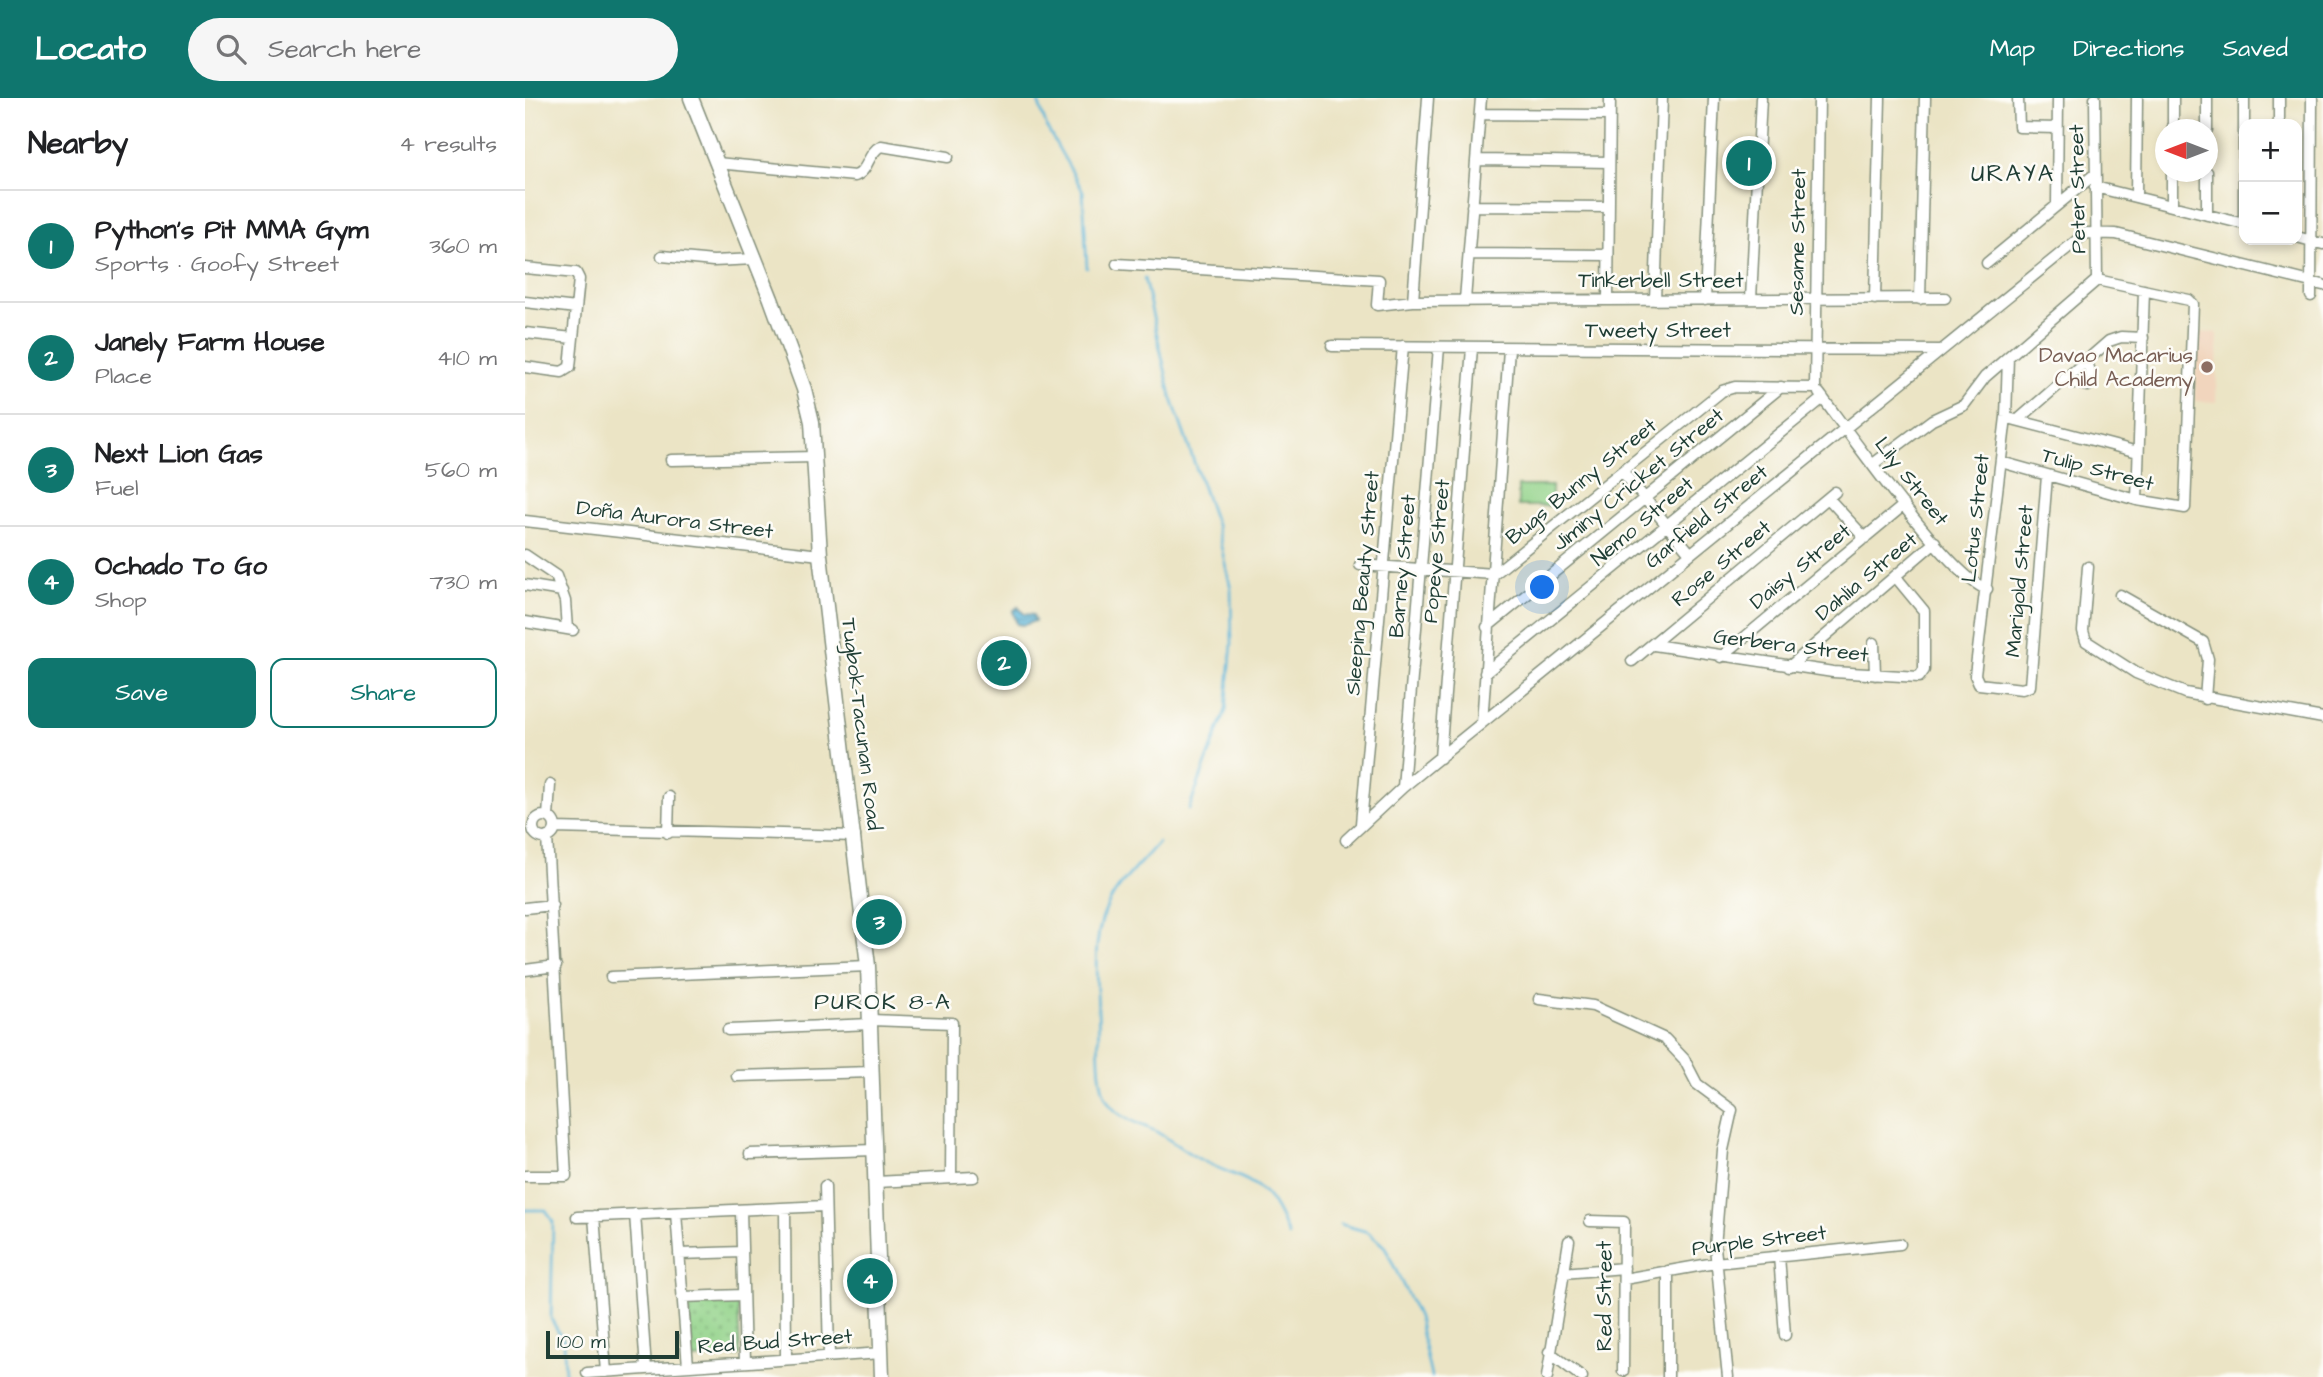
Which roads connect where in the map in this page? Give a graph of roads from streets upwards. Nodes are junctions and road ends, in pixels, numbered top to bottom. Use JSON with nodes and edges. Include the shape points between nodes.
{"nodes":[{"id":1,"x":691,"y":98,"type":"edge"},
{"id":2,"x":1428,"y":98,"type":"edge"},
{"id":3,"x":1481,"y":98,"type":"edge"},
{"id":4,"x":1609,"y":98,"type":"edge"},
{"id":5,"x":1662,"y":98,"type":"edge"},
{"id":6,"x":1714,"y":98,"type":"edge"},
{"id":7,"x":1761,"y":98,"type":"edge"},
{"id":8,"x":1819,"y":98,"type":"edge"},
{"id":9,"x":1880,"y":98,"type":"edge"},
{"id":10,"x":1925,"y":98,"type":"edge"},
{"id":11,"x":2018,"y":98,"type":"edge"},
{"id":12,"x":2057,"y":98,"type":"edge"},
{"id":13,"x":2095,"y":98,"type":"edge"},
{"id":14,"x":2137,"y":98,"type":"edge"},
{"id":15,"x":2173,"y":98,"type":"edge"},
{"id":16,"x":2207,"y":98,"type":"edge"},
{"id":17,"x":2244,"y":98,"type":"edge"},
{"id":18,"x":2279,"y":98,"type":"edge"},
{"id":19,"x":2312,"y":98,"type":"edge"},
{"id":20,"x":1479,"y":114,"type":"junction"},
{"id":21,"x":1609,"y":115,"type":"junction"},
{"id":22,"x":2173,"y":119,"type":"edge"},
{"id":23,"x":2207,"y":119,"type":"edge"},
{"id":24,"x":2279,"y":119,"type":"edge"},
{"id":25,"x":2057,"y":128,"type":"junction"},
{"id":26,"x":949,"y":157,"type":"dead end"},
{"id":27,"x":1476,"y":160,"type":"junction"},
{"id":28,"x":1609,"y":162,"type":"junction"},
{"id":29,"x":717,"y":163,"type":"junction"},
{"id":30,"x":2095,"y":174,"type":"junction"},
{"id":31,"x":2172,"y":182,"type":"edge"},
{"id":32,"x":2207,"y":182,"type":"edge"},
{"id":33,"x":2244,"y":182,"type":"edge"},
{"id":34,"x":2095,"y":187,"type":"junction"},
{"id":35,"x":2136,"y":197,"type":"junction"},
{"id":36,"x":2057,"y":204,"type":"junction"},
{"id":37,"x":1472,"y":206,"type":"junction"},
{"id":38,"x":2172,"y":206,"type":"junction"},
{"id":39,"x":1608,"y":207,"type":"junction"},
{"id":40,"x":2207,"y":215,"type":"junction"},
{"id":41,"x":2239,"y":223,"type":"edge"},
{"id":42,"x":2095,"y":231,"type":"junction"},
{"id":43,"x":2302,"y":238,"type":"edge"},
{"id":44,"x":2311,"y":241,"type":"junction"},
{"id":45,"x":2323,"y":244,"type":"edge"},
{"id":46,"x":1469,"y":254,"type":"junction"},
{"id":47,"x":1608,"y":255,"type":"junction"},
{"id":48,"x":662,"y":256,"type":"dead end"},
{"id":49,"x":755,"y":259,"type":"junction"},
{"id":50,"x":1987,"y":263,"type":"dead end"},
{"id":51,"x":1117,"y":264,"type":"dead end"},
{"id":52,"x":526,"y":268,"type":"edge"},
{"id":53,"x":2097,"y":280,"type":"junction"},
{"id":54,"x":525,"y":281,"type":"edge"},
{"id":55,"x":2311,"y":282,"type":"junction"},
{"id":56,"x":2323,"y":285,"type":"edge"},
{"id":57,"x":2144,"y":290,"type":"junction"},
{"id":58,"x":2311,"y":296,"type":"dead end"},
{"id":59,"x":1751,"y":299,"type":"junction"},
{"id":60,"x":1814,"y":299,"type":"junction"},
{"id":61,"x":1875,"y":299,"type":"junction"},
{"id":62,"x":1920,"y":299,"type":"junction"},
{"id":63,"x":1945,"y":299,"type":"dead end"},
{"id":64,"x":1465,"y":300,"type":"junction"},
{"id":65,"x":1608,"y":300,"type":"junction"},
{"id":66,"x":1655,"y":300,"type":"junction"},
{"id":67,"x":1705,"y":300,"type":"junction"},
{"id":68,"x":1413,"y":301,"type":"junction"},
{"id":69,"x":525,"y":302,"type":"edge"},
{"id":70,"x":576,"y":308,"type":"junction"},
{"id":71,"x":525,"y":332,"type":"edge"},
{"id":72,"x":573,"y":338,"type":"junction"},
{"id":73,"x":2143,"y":338,"type":"junction"},
{"id":74,"x":1332,"y":346,"type":"dead end"},
{"id":75,"x":1403,"y":346,"type":"junction"},
{"id":76,"x":1439,"y":347,"type":"junction"},
{"id":77,"x":1472,"y":348,"type":"junction"},
{"id":78,"x":1509,"y":349,"type":"junction"},
{"id":79,"x":1814,"y":350,"type":"junction"},
{"id":80,"x":1941,"y":350,"type":"junction"},
{"id":81,"x":2008,"y":357,"type":"junction"},
{"id":82,"x":2086,"y":359,"type":"junction"},
{"id":83,"x":525,"y":367,"type":"edge"},
{"id":84,"x":2065,"y":377,"type":"junction"},
{"id":85,"x":1781,"y":387,"type":"junction"},
{"id":86,"x":1815,"y":388,"type":"junction"},
{"id":87,"x":1823,"y":398,"type":"junction"},
{"id":88,"x":2006,"y":417,"type":"junction"},
{"id":89,"x":2018,"y":420,"type":"junction"},
{"id":90,"x":1845,"y":427,"type":"junction"},
{"id":91,"x":2138,"y":452,"type":"junction"},
{"id":92,"x":815,"y":457,"type":"junction"},
{"id":93,"x":671,"y":460,"type":"dead end"},
{"id":94,"x":2001,"y":462,"type":"junction"},
{"id":95,"x":1873,"y":464,"type":"junction"},
{"id":96,"x":1622,"y":471,"type":"junction"},
{"id":97,"x":2047,"y":476,"type":"junction"},
{"id":98,"x":1645,"y":498,"type":"junction"},
{"id":99,"x":2137,"y":500,"type":"junction"},
{"id":100,"x":1904,"y":505,"type":"junction"},
{"id":101,"x":525,"y":521,"type":"edge"},
{"id":102,"x":1667,"y":525,"type":"junction"},
{"id":103,"x":1865,"y":538,"type":"junction"},
{"id":104,"x":1935,"y":542,"type":"junction"},
{"id":105,"x":1690,"y":553,"type":"junction"},
{"id":106,"x":525,"y":555,"type":"edge"},
{"id":107,"x":820,"y":555,"type":"junction"},
{"id":108,"x":1360,"y":565,"type":"dead end"},
{"id":109,"x":1383,"y":567,"type":"junction"},
{"id":110,"x":2088,"y":567,"type":"dead end"},
{"id":111,"x":1420,"y":570,"type":"junction"},
{"id":112,"x":1454,"y":572,"type":"junction"},
{"id":113,"x":1490,"y":575,"type":"junction"},
{"id":114,"x":1895,"y":576,"type":"junction"},
{"id":115,"x":525,"y":584,"type":"edge"},
{"id":116,"x":1987,"y":589,"type":"junction"},
{"id":117,"x":562,"y":591,"type":"junction"},
{"id":118,"x":2120,"y":595,"type":"dead end"},
{"id":119,"x":525,"y":622,"type":"edge"},
{"id":120,"x":1487,"y":627,"type":"junction"},
{"id":121,"x":1874,"y":643,"type":"dead end"},
{"id":122,"x":1654,"y":645,"type":"junction"},
{"id":123,"x":1721,"y":657,"type":"junction"},
{"id":124,"x":1632,"y":661,"type":"dead end"},
{"id":125,"x":1789,"y":667,"type":"junction"},
{"id":126,"x":1485,"y":673,"type":"junction"},
{"id":127,"x":1875,"y":675,"type":"junction"},
{"id":128,"x":1977,"y":682,"type":"joint"},
{"id":129,"x":2205,"y":699,"type":"junction"},
{"id":130,"x":2323,"y":718,"type":"edge"},
{"id":131,"x":1482,"y":723,"type":"junction"},
{"id":132,"x":1440,"y":758,"type":"junction"},
{"id":133,"x":550,"y":785,"type":"dead end"},
{"id":134,"x":1403,"y":787,"type":"junction"},
{"id":135,"x":669,"y":797,"type":"dead end"},
{"id":136,"x":548,"y":817,"type":"junction"},
{"id":137,"x":1361,"y":824,"type":"junction"},
{"id":138,"x":529,"y":829,"type":"edge"},
{"id":139,"x":551,"y":832,"type":"junction"},
{"id":140,"x":668,"y":832,"type":"junction"},
{"id":141,"x":855,"y":839,"type":"junction"},
{"id":142,"x":1346,"y":840,"type":"dead end"},
{"id":143,"x":552,"y":905,"type":"junction"},
{"id":144,"x":525,"y":908,"type":"edge"},
{"id":145,"x":555,"y":966,"type":"junction"},
{"id":146,"x":868,"y":966,"type":"junction"},
{"id":147,"x":525,"y":970,"type":"edge"},
{"id":148,"x":611,"y":978,"type":"dead end"},
{"id":149,"x":1539,"y":999,"type":"dead end"},
{"id":150,"x":871,"y":1022,"type":"junction"},
{"id":151,"x":727,"y":1030,"type":"dead end"},
{"id":152,"x":873,"y":1072,"type":"junction"},
{"id":153,"x":737,"y":1076,"type":"dead end"},
{"id":154,"x":875,"y":1150,"type":"junction"},
{"id":155,"x":750,"y":1154,"type":"dead end"},
{"id":156,"x":525,"y":1176,"type":"edge"},
{"id":157,"x":951,"y":1177,"type":"junction"},
{"id":158,"x":974,"y":1177,"type":"dead end"},
{"id":159,"x":876,"y":1182,"type":"junction"},
{"id":160,"x":825,"y":1186,"type":"dead end"},
{"id":161,"x":825,"y":1206,"type":"junction"},
{"id":162,"x":785,"y":1208,"type":"junction"},
{"id":163,"x":741,"y":1210,"type":"junction"},
{"id":164,"x":676,"y":1213,"type":"junction"},
{"id":165,"x":635,"y":1214,"type":"junction"},
{"id":166,"x":594,"y":1216,"type":"junction"},
{"id":167,"x":577,"y":1217,"type":"dead end"},
{"id":168,"x":1590,"y":1221,"type":"dead end"},
{"id":169,"x":1569,"y":1241,"type":"dead end"},
{"id":170,"x":1900,"y":1244,"type":"dead end"},
{"id":171,"x":742,"y":1252,"type":"junction"},
{"id":172,"x":679,"y":1254,"type":"junction"},
{"id":173,"x":1779,"y":1256,"type":"junction"},
{"id":174,"x":1715,"y":1263,"type":"junction"},
{"id":175,"x":1668,"y":1271,"type":"junction"},
{"id":176,"x":1563,"y":1273,"type":"junction"},
{"id":177,"x":1624,"y":1273,"type":"junction"},
{"id":178,"x":743,"y":1295,"type":"junction"},
{"id":179,"x":683,"y":1297,"type":"junction"},
{"id":180,"x":1785,"y":1335,"type":"dead end"},
{"id":181,"x":1549,"y":1352,"type":"junction"},
{"id":182,"x":882,"y":1353,"type":"junction"},
{"id":183,"x":829,"y":1356,"type":"junction"},
{"id":184,"x":786,"y":1359,"type":"junction"},
{"id":185,"x":745,"y":1362,"type":"junction"},
{"id":186,"x":688,"y":1366,"type":"junction"},
{"id":187,"x":646,"y":1369,"type":"junction"},
{"id":188,"x":1623,"y":1371,"type":"dead end"},
{"id":189,"x":606,"y":1372,"type":"junction"},
{"id":190,"x":587,"y":1373,"type":"dead end"},
{"id":191,"x":883,"y":1377,"type":"edge"},
{"id":192,"x":1547,"y":1377,"type":"edge"},
{"id":193,"x":1583,"y":1377,"type":"edge"},
{"id":194,"x":1668,"y":1377,"type":"edge"},
{"id":195,"x":1728,"y":1377,"type":"edge"}],
"edges":[{"from":1,"to":29,"type":"street","name":"Tugbok-Tacunan Road"},
{"from":2,"to":68,"type":"street"},
{"from":3,"to":20,"type":"street"},
{"from":4,"to":21,"type":"street"},
{"from":5,"to":66,"type":"street"},
{"from":6,"to":67,"type":"street"},
{"from":7,"to":59,"type":"street"},
{"from":8,"to":60,"type":"street","name":"Sesame Street"},
{"from":9,"to":61,"type":"street"},
{"from":10,"to":62,"type":"street"},
{"from":11,"to":25,"type":"street","via":[[2019,127]]},
{"from":12,"to":25,"type":"street"},
{"from":13,"to":30,"type":"street","name":"Peter Street"},
{"from":14,"to":35,"type":"street"},
{"from":15,"to":22,"type":"street"},
{"from":16,"to":23,"type":"street"},
{"from":17,"to":33,"type":"street"},
{"from":18,"to":24,"type":"street"},
{"from":19,"to":44,"type":"street"},
{"from":20,"to":21,"type":"street"},
{"from":20,"to":27,"type":"street"},
{"from":21,"to":28,"type":"street"},
{"from":25,"to":36,"type":"street"},
{"from":26,"to":29,"type":"street","via":[[881,146],[871,152],[855,176]]},
{"from":27,"to":28,"type":"street"},
{"from":27,"to":37,"type":"street"},
{"from":28,"to":39,"type":"street"},
{"from":29,"to":49,"type":"street","name":"Tugbok-Tacunan Road"},
{"from":30,"to":34,"type":"street","name":"Peter Street"},
{"from":30,"to":36,"type":"street"},
{"from":31,"to":38,"type":"street"},
{"from":32,"to":40,"type":"street"},
{"from":34,"to":35,"type":"street"},
{"from":34,"to":42,"type":"street","name":"Peter Street"},
{"from":35,"to":38,"type":"street"},
{"from":36,"to":50,"type":"street"},
{"from":37,"to":39,"type":"street"},
{"from":37,"to":46,"type":"street"},
{"from":38,"to":40,"type":"street"},
{"from":39,"to":47,"type":"street"},
{"from":40,"to":41,"type":"street"},
{"from":42,"to":53,"type":"street","name":"Peter Street"},
{"from":42,"to":55,"type":"street"},
{"from":42,"to":80,"type":"street","name":"Garfield Street","via":[[2082,235]]},
{"from":43,"to":44,"type":"street"},
{"from":44,"to":45,"type":"street"},
{"from":44,"to":55,"type":"street"},
{"from":46,"to":47,"type":"street"},
{"from":46,"to":64,"type":"street"},
{"from":47,"to":65,"type":"street"},
{"from":48,"to":49,"type":"street"},
{"from":49,"to":92,"type":"street","name":"Tugbok-Tacunan Road","via":[[804,389]]},
{"from":51,"to":68,"type":"street","name":"Tinkerbell Street","via":[[1380,280],[1377,305]]},
{"from":52,"to":54,"type":"street"},
{"from":52,"to":70,"type":"street","via":[[577,274]]},
{"from":53,"to":57,"type":"street"},
{"from":53,"to":81,"type":"street"},
{"from":55,"to":56,"type":"street"},
{"from":55,"to":58,"type":"street"},
{"from":57,"to":73,"type":"street"},
{"from":57,"to":99,"type":"street","name":"Tulip Street","via":[[2192,303],[2185,508]]},
{"from":59,"to":60,"type":"street","name":"Tinkerbell Street"},
{"from":59,"to":67,"type":"street","name":"Tinkerbell Street"},
{"from":60,"to":61,"type":"street","name":"Tinkerbell Street"},
{"from":60,"to":79,"type":"street","name":"Sesame Street"},
{"from":61,"to":62,"type":"street","name":"Tinkerbell Street"},
{"from":62,"to":63,"type":"street","name":"Tinkerbell Street"},
{"from":64,"to":65,"type":"street","name":"Tinkerbell Street"},
{"from":64,"to":68,"type":"street","name":"Tinkerbell Street"},
{"from":65,"to":66,"type":"street","name":"Tinkerbell Street"},
{"from":66,"to":67,"type":"street","name":"Tinkerbell Street"},
{"from":69,"to":70,"type":"street"},
{"from":70,"to":72,"type":"street"},
{"from":71,"to":72,"type":"street"},
{"from":72,"to":83,"type":"street","via":[[569,369]]},
{"from":73,"to":82,"type":"street","via":[[2114,338]]},
{"from":73,"to":91,"type":"street"},
{"from":74,"to":75,"type":"street","name":"Tweety Street"},
{"from":75,"to":76,"type":"street","name":"Tweety Street"},
{"from":75,"to":109,"type":"street","name":"Sleeping Beauty Street"},
{"from":76,"to":77,"type":"street","name":"Tweety Street"},
{"from":76,"to":111,"type":"street","name":"Barney Street"},
{"from":77,"to":78,"type":"street","name":"Tweety Street"},
{"from":77,"to":112,"type":"street","name":"Popeye Street"},
{"from":78,"to":79,"type":"street","name":"Tweety Street"},
{"from":78,"to":113,"type":"street"},
{"from":79,"to":80,"type":"street","name":"Tweety Street"},
{"from":79,"to":86,"type":"street","name":"Sesame Street"},
{"from":80,"to":90,"type":"street","name":"Garfield Street"},
{"from":81,"to":88,"type":"street","name":"Lotus Street"},
{"from":81,"to":95,"type":"street","via":[[1964,405],[1932,420]]},
{"from":82,"to":84,"type":"street"},
{"from":82,"to":84,"type":"street","via":[[2091,390]]},
{"from":84,"to":89,"type":"street"},
{"from":85,"to":86,"type":"street","name":"Bugs Bunny Street"},
{"from":85,"to":96,"type":"street","name":"Bugs Bunny Street","via":[[1725,389]]},
{"from":85,"to":98,"type":"street","name":"Jiminy Cricket Street"},
{"from":86,"to":87,"type":"street","name":"Lily Street"},
{"from":87,"to":90,"type":"street","name":"Lily Street"},
{"from":87,"to":102,"type":"street","name":"Nemo Street"},
{"from":88,"to":89,"type":"street"},
{"from":88,"to":94,"type":"street","name":"Lotus Street"},
{"from":89,"to":91,"type":"street"},
{"from":90,"to":95,"type":"street","name":"Lily Street"},
{"from":90,"to":105,"type":"street","name":"Garfield Street"},
{"from":91,"to":99,"type":"street"},
{"from":92,"to":93,"type":"street"},
{"from":92,"to":107,"type":"street","name":"Tugbok-Tacunan Road"},
{"from":94,"to":97,"type":"street","name":"Tulip Street"},
{"from":94,"to":116,"type":"street","name":"Lotus Street"},
{"from":95,"to":100,"type":"street","name":"Lily Street"},
{"from":96,"to":98,"type":"street"},
{"from":96,"to":113,"type":"street","name":"Bugs Bunny Street","via":[[1506,567]]},
{"from":97,"to":99,"type":"street","name":"Tulip Street"},
{"from":97,"to":128,"type":"street","name":"Marigold Street","via":[[2028,688]]},
{"from":98,"to":102,"type":"street"},
{"from":98,"to":120,"type":"street","name":"Jiminy Cricket Street"},
{"from":100,"to":103,"type":"street","name":"Daisy Street"},
{"from":100,"to":104,"type":"street","name":"Lily Street"},
{"from":101,"to":107,"type":"street","name":"Doña Aurora Street"},
{"from":102,"to":105,"type":"street"},
{"from":102,"to":126,"type":"street","name":"Nemo Street"},
{"from":103,"to":122,"type":"street","name":"Rose Street","via":[[1831,495]]},
{"from":103,"to":123,"type":"street","name":"Daisy Street"},
{"from":104,"to":114,"type":"street","name":"Dahlia Street"},
{"from":104,"to":116,"type":"street","name":"Lily Street","via":[[1970,582]]},
{"from":105,"to":131,"type":"street","name":"Garfield Street"},
{"from":106,"to":117,"type":"street","via":[[551,571]]},
{"from":107,"to":141,"type":"street","name":"Tugbok-Tacunan Road"},
{"from":108,"to":109,"type":"street"},
{"from":109,"to":111,"type":"street"},
{"from":109,"to":137,"type":"street","name":"Sleeping Beauty Street"},
{"from":110,"to":129,"type":"street","via":[[2085,641],[2146,678]]},
{"from":111,"to":112,"type":"street"},
{"from":111,"to":134,"type":"street","name":"Barney Street"},
{"from":112,"to":113,"type":"street"},
{"from":112,"to":132,"type":"street","name":"Popeye Street"},
{"from":113,"to":120,"type":"street"},
{"from":114,"to":125,"type":"street","name":"Dahlia Street"},
{"from":114,"to":127,"type":"street","name":"Gerbera Street","via":[[1924,611],[1923,674]]},
{"from":115,"to":117,"type":"street"},
{"from":116,"to":128,"type":"street","name":"Lotus Street"},
{"from":117,"to":119,"type":"street","via":[[570,630]]},
{"from":118,"to":129,"type":"street","via":[[2203,642],[2209,659]]},
{"from":120,"to":126,"type":"street"},
{"from":121,"to":127,"type":"street"},
{"from":122,"to":123,"type":"street","name":"Gerbera Street"},
{"from":122,"to":124,"type":"street","name":"Rose Street"},
{"from":123,"to":125,"type":"street","name":"Gerbera Street"},
{"from":125,"to":127,"type":"street","name":"Gerbera Street"},
{"from":126,"to":131,"type":"street"},
{"from":129,"to":130,"type":"street"},
{"from":131,"to":132,"type":"street","name":"Garfield Street"},
{"from":132,"to":134,"type":"street","name":"Garfield Street"},
{"from":133,"to":136,"type":"street"},
{"from":134,"to":137,"type":"street","name":"Garfield Street"},
{"from":135,"to":140,"type":"street"},
{"from":136,"to":138,"type":"street","via":[[536,819]]},
{"from":136,"to":139,"type":"street"},
{"from":137,"to":142,"type":"street","name":"Garfield Street"},
{"from":138,"to":139,"type":"street","via":[[537,835]]},
{"from":139,"to":140,"type":"street"},
{"from":139,"to":143,"type":"street"},
{"from":140,"to":141,"type":"street"},
{"from":141,"to":146,"type":"street","name":"Tugbok-Tacunan Road"},
{"from":143,"to":144,"type":"street"},
{"from":143,"to":145,"type":"street"},
{"from":145,"to":147,"type":"street"},
{"from":145,"to":156,"type":"street","via":[[566,1176]]},
{"from":146,"to":148,"type":"street"},
{"from":146,"to":150,"type":"street","name":"Tugbok-Tacunan Road"},
{"from":149,"to":174,"type":"street","via":[[1593,1006],[1665,1039],[1684,1059],[1697,1084],[1732,1110],[1721,1166]]},
{"from":150,"to":151,"type":"street"},
{"from":150,"to":152,"type":"street","name":"Tugbok-Tacunan Road"},
{"from":150,"to":157,"type":"street","via":[[952,1023]]},
{"from":152,"to":153,"type":"street"},
{"from":152,"to":154,"type":"street","name":"Tugbok-Tacunan Road"},
{"from":154,"to":155,"type":"street"},
{"from":154,"to":159,"type":"street","name":"Tugbok-Tacunan Road"},
{"from":157,"to":158,"type":"street"},
{"from":157,"to":159,"type":"street"},
{"from":159,"to":182,"type":"street","name":"Tugbok-Tacunan Road"},
{"from":160,"to":161,"type":"street"},
{"from":161,"to":162,"type":"street"},
{"from":161,"to":183,"type":"street"},
{"from":162,"to":163,"type":"street"},
{"from":162,"to":184,"type":"street"},
{"from":163,"to":164,"type":"street"},
{"from":163,"to":171,"type":"street"},
{"from":164,"to":165,"type":"street"},
{"from":164,"to":172,"type":"street"},
{"from":165,"to":166,"type":"street"},
{"from":165,"to":187,"type":"street"},
{"from":166,"to":167,"type":"street"},
{"from":166,"to":189,"type":"street"},
{"from":168,"to":177,"type":"street","name":"Red Street","via":[[1624,1222]]},
{"from":169,"to":176,"type":"street"},
{"from":170,"to":173,"type":"street","name":"Purple Street"},
{"from":171,"to":172,"type":"street"},
{"from":171,"to":178,"type":"street"},
{"from":172,"to":179,"type":"street"},
{"from":173,"to":174,"type":"street","name":"Purple Street"},
{"from":173,"to":180,"type":"street"},
{"from":174,"to":175,"type":"street","name":"Purple Street"},
{"from":174,"to":195,"type":"street"},
{"from":175,"to":177,"type":"street","name":"Purple Street"},
{"from":175,"to":194,"type":"street"},
{"from":176,"to":177,"type":"street","name":"Purple Street"},
{"from":176,"to":181,"type":"street"},
{"from":177,"to":188,"type":"street","name":"Red Street"},
{"from":178,"to":179,"type":"street"},
{"from":178,"to":185,"type":"street"},
{"from":179,"to":186,"type":"street"},
{"from":181,"to":192,"type":"street"},
{"from":181,"to":193,"type":"street"},
{"from":182,"to":183,"type":"street","name":"Red Bud Street"},
{"from":182,"to":191,"type":"street","name":"Tugbok-Tacunan Road"},
{"from":183,"to":184,"type":"street","name":"Red Bud Street"},
{"from":184,"to":185,"type":"street","name":"Red Bud Street"},
{"from":185,"to":186,"type":"street","name":"Red Bud Street"},
{"from":186,"to":187,"type":"street","name":"Red Bud Street"},
{"from":187,"to":189,"type":"street","name":"Red Bud Street"},
{"from":189,"to":190,"type":"street","name":"Red Bud Street"}]}
